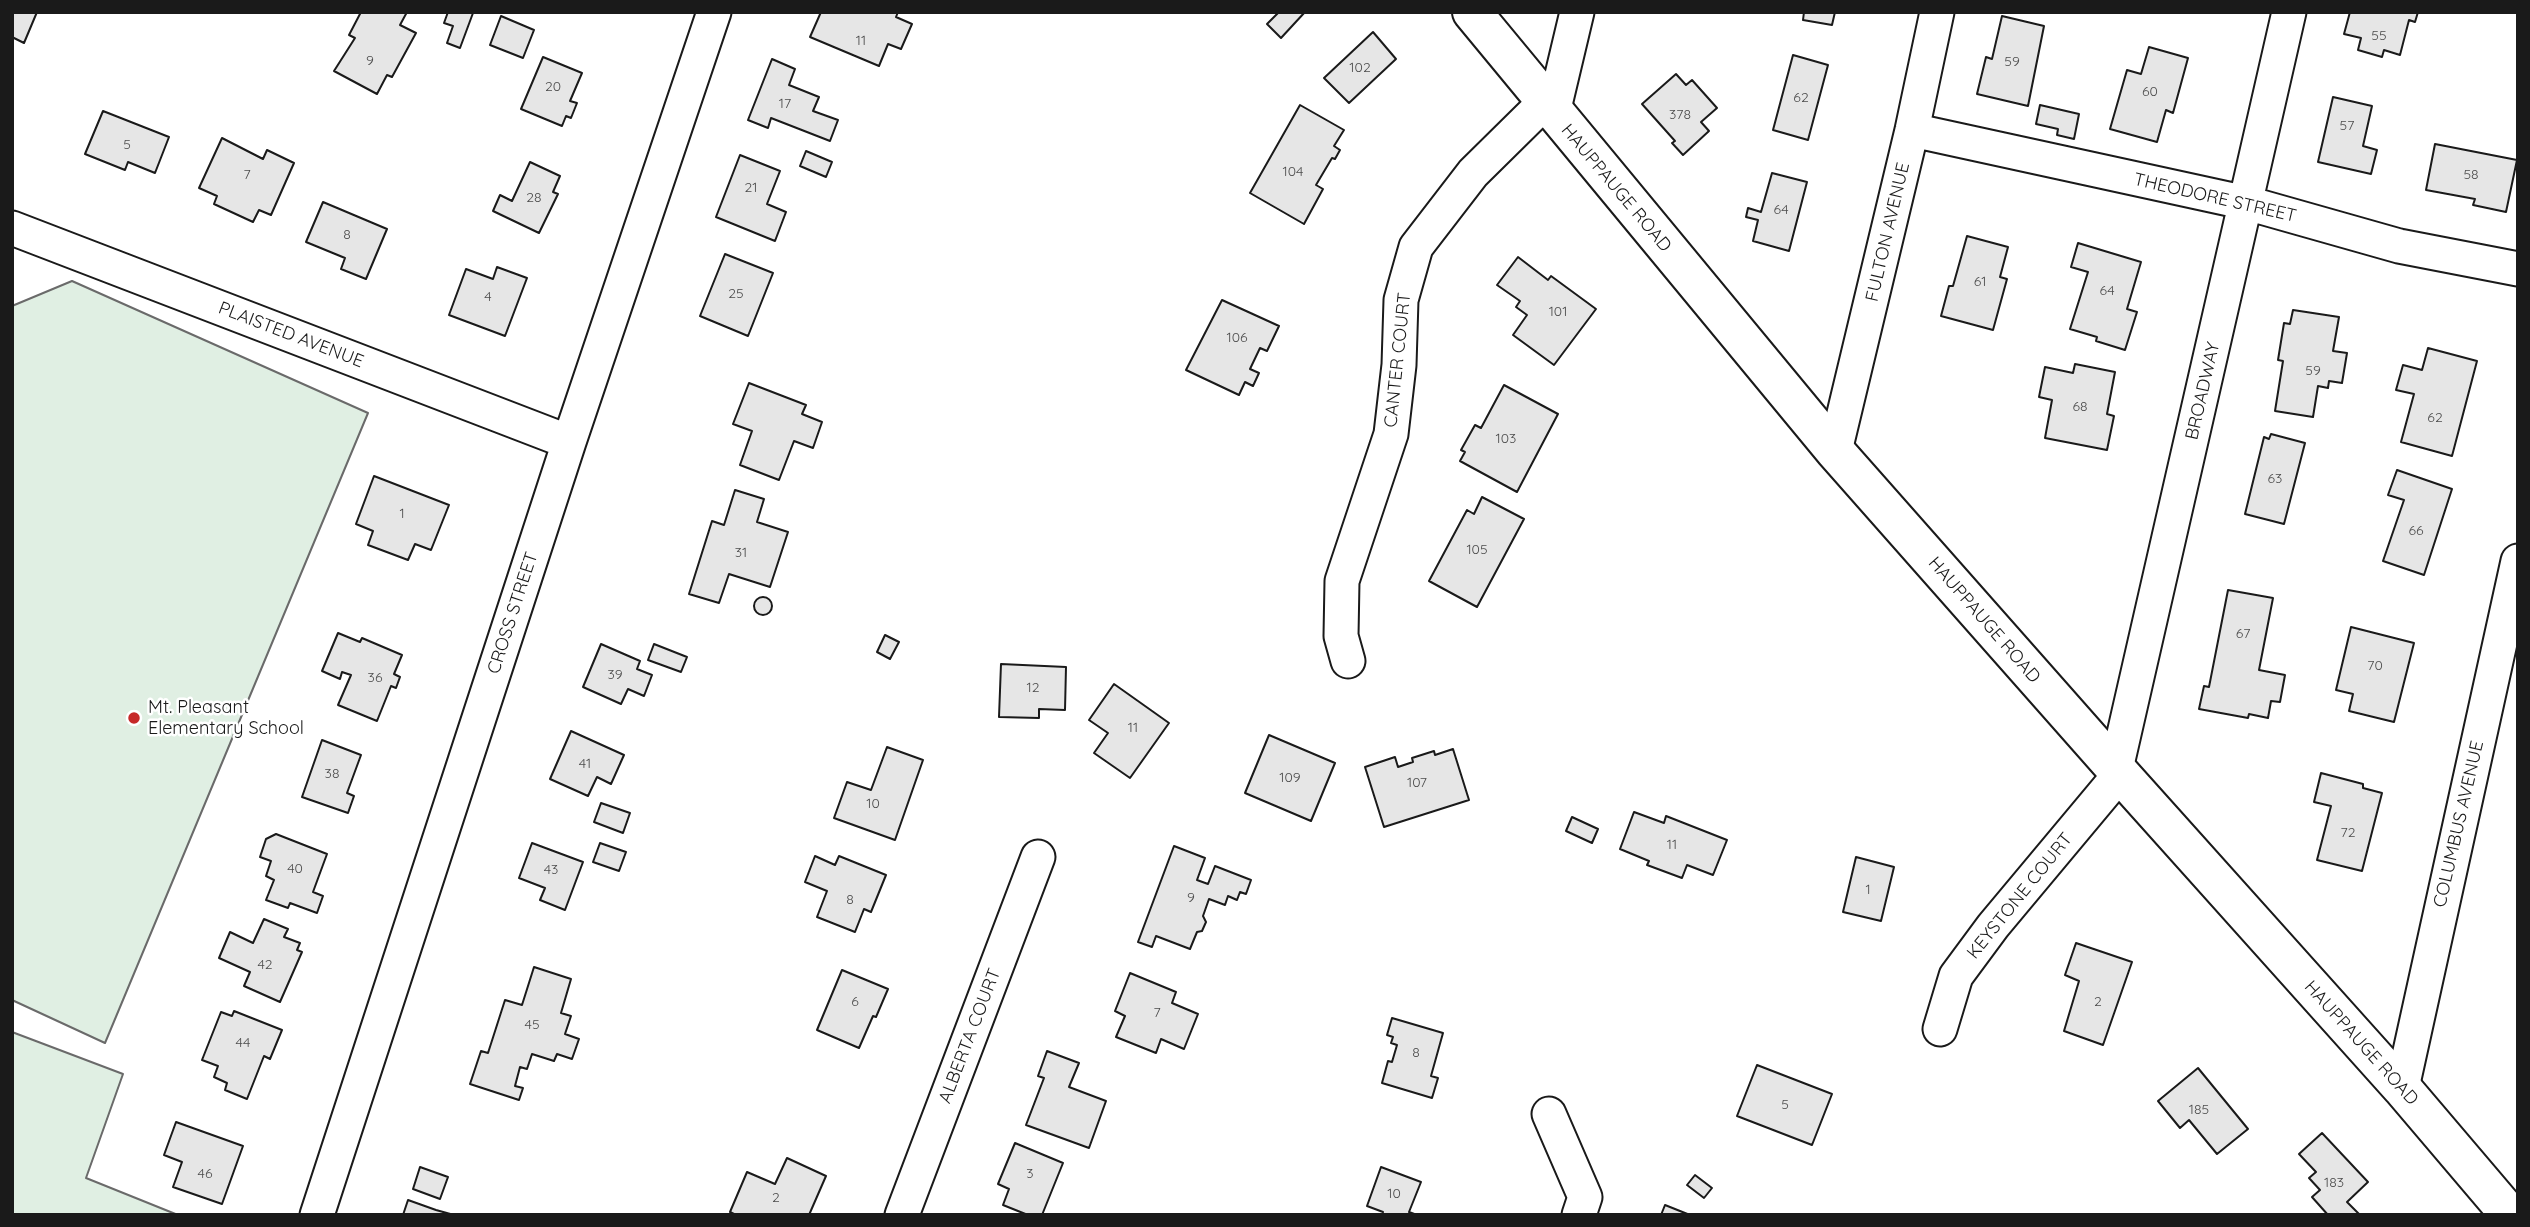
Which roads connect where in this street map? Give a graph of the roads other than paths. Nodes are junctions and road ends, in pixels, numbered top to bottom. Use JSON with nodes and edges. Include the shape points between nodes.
{"nodes":[{"id":1,"x":714,"y":12,"type":"edge"},
{"id":2,"x":1472,"y":12,"type":"edge"},
{"id":3,"x":1577,"y":12,"type":"edge"},
{"id":4,"x":1937,"y":12,"type":"edge"},
{"id":5,"x":2289,"y":12,"type":"edge"},
{"id":6,"x":1549,"y":108,"type":"junction"},
{"id":7,"x":1912,"y":130,"type":"junction"},
{"id":8,"x":2247,"y":203,"type":"junction"},
{"id":9,"x":12,"y":228,"type":"edge"},
{"id":10,"x":2518,"y":269,"type":"edge"},
{"id":11,"x":569,"y":442,"type":"junction"},
{"id":12,"x":1835,"y":451,"type":"junction"},
{"id":13,"x":2518,"y":561,"type":"edge"},
{"id":14,"x":1348,"y":661,"type":"dead end"},
{"id":15,"x":2118,"y":772,"type":"junction"},
{"id":16,"x":1038,"y":857,"type":"dead end"},
{"id":17,"x":1940,"y":1029,"type":"dead end"},
{"id":18,"x":2402,"y":1088,"type":"junction"},
{"id":19,"x":1549,"y":1114,"type":"dead end"},
{"id":20,"x":317,"y":1215,"type":"edge"},
{"id":21,"x":902,"y":1215,"type":"edge"},
{"id":22,"x":1579,"y":1215,"type":"edge"},
{"id":23,"x":2510,"y":1215,"type":"edge"}],
"edges":[{"from":1,"to":11,"type":"street","name":"CROSS STREET"},
{"from":2,"to":6,"type":"main road","name":"HAUPPAUGE ROAD"},
{"from":3,"to":6,"type":"street"},
{"from":4,"to":7,"type":"street","name":"FULTON AVENUE"},
{"from":5,"to":8,"type":"street","name":"BROADWAY"},
{"from":6,"to":12,"type":"main road","name":"HAUPPAUGE ROAD"},
{"from":6,"to":14,"type":"street","name":"CANTER COURT","via":[[1473,173],[1416,247],[1401,300],[1391,434],[1342,582],[1341,636]]},
{"from":7,"to":8,"type":"street","name":"THEODORE STREET"},
{"from":7,"to":12,"type":"street","name":"FULTON AVENUE"},
{"from":8,"to":10,"type":"street","name":"THEODORE STREET","via":[[2399,246]]},
{"from":8,"to":15,"type":"street","name":"BROADWAY"},
{"from":9,"to":11,"type":"street","name":"PLAISTED AVENUE"},
{"from":11,"to":20,"type":"street","name":"CROSS STREET"},
{"from":12,"to":15,"type":"main road","name":"HAUPPAUGE ROAD"},
{"from":13,"to":18,"type":"street","name":"COLUMBUS AVENUE"},
{"from":15,"to":17,"type":"street","name":"KEYSTONE COURT","via":[[1956,976]]},
{"from":15,"to":18,"type":"main road","name":"HAUPPAUGE ROAD"},
{"from":16,"to":21,"type":"street","name":"ALBERTA COURT"},
{"from":18,"to":23,"type":"main road","name":"HAUPPAUGE ROAD"},
{"from":19,"to":22,"type":"street","via":[[1585,1197]]}]}
